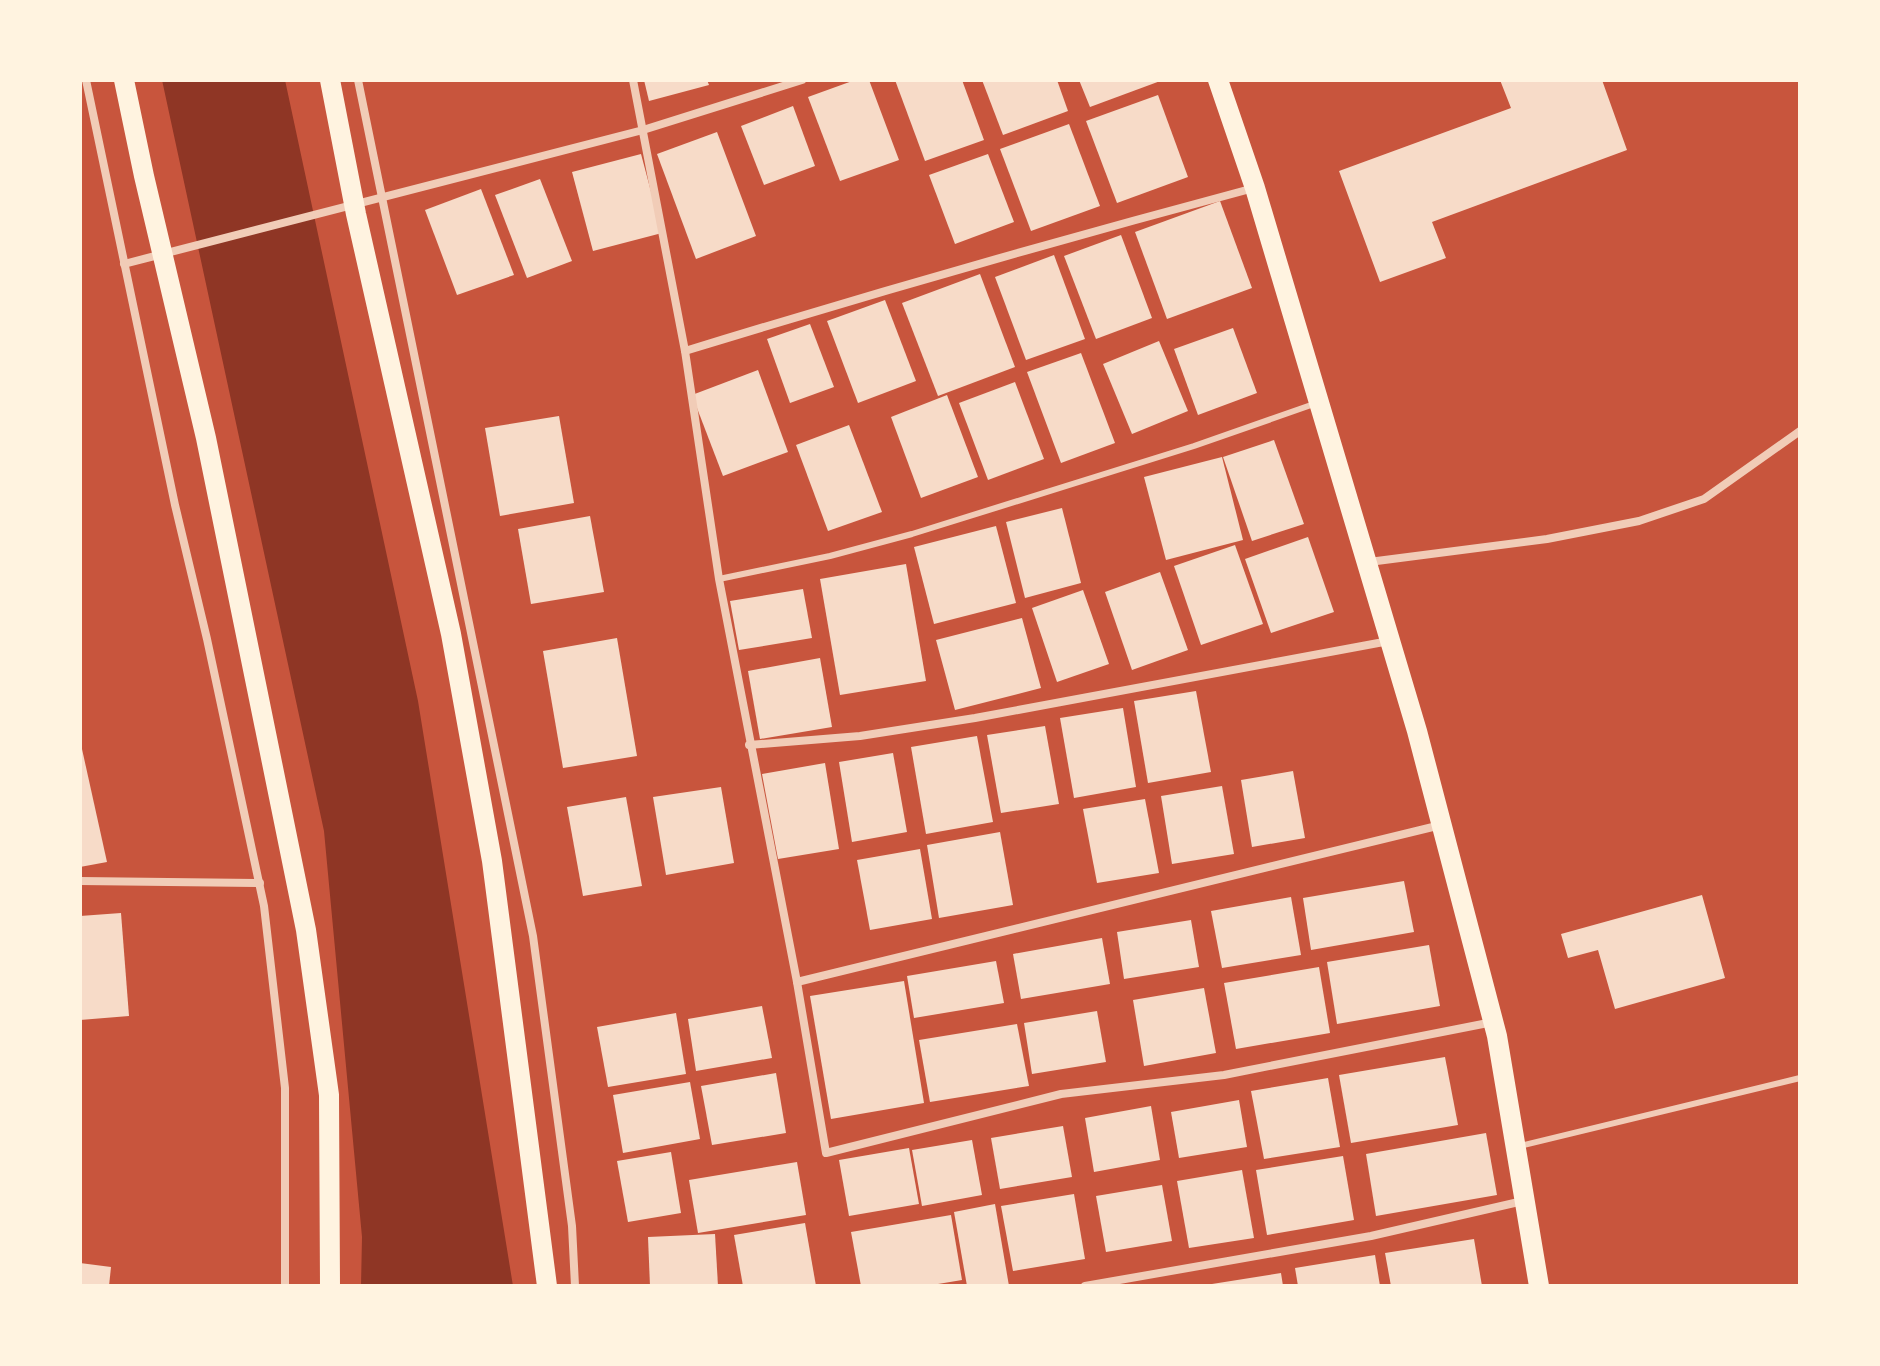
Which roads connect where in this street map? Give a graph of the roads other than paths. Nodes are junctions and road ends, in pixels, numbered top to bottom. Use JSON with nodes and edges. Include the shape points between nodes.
{"nodes":[{"id":1,"x":86,"y":80,"type":"edge"},
{"id":2,"x":124,"y":80,"type":"edge"},
{"id":3,"x":330,"y":80,"type":"edge"},
{"id":4,"x":358,"y":80,"type":"edge"},
{"id":5,"x":633,"y":80,"type":"edge"},
{"id":6,"x":802,"y":80,"type":"edge"},
{"id":7,"x":1218,"y":80,"type":"edge"},
{"id":8,"x":643,"y":130,"type":"junction"},
{"id":9,"x":1255,"y":188,"type":"junction"},
{"id":10,"x":383,"y":196,"type":"junction"},
{"id":11,"x":124,"y":264,"type":"junction"},
{"id":12,"x":685,"y":351,"type":"junction"},
{"id":13,"x":1318,"y":403,"type":"junction"},
{"id":14,"x":1800,"y":431,"type":"edge"},
{"id":15,"x":1369,"y":562,"type":"junction"},
{"id":16,"x":719,"y":579,"type":"junction"},
{"id":17,"x":1389,"y":640,"type":"junction"},
{"id":18,"x":749,"y":745,"type":"junction"},
{"id":19,"x":1442,"y":825,"type":"junction"},
{"id":20,"x":80,"y":881,"type":"edge"},
{"id":21,"x":260,"y":883,"type":"junction"},
{"id":22,"x":797,"y":982,"type":"junction"},
{"id":23,"x":1494,"y":1022,"type":"junction"},
{"id":24,"x":1800,"y":1078,"type":"edge"},
{"id":25,"x":1517,"y":1147,"type":"junction"},
{"id":26,"x":1524,"y":1201,"type":"junction"},
{"id":27,"x":285,"y":1286,"type":"edge"},
{"id":28,"x":330,"y":1286,"type":"edge"},
{"id":29,"x":547,"y":1286,"type":"edge"},
{"id":30,"x":575,"y":1286,"type":"edge"},
{"id":31,"x":1085,"y":1286,"type":"edge"},
{"id":32,"x":1539,"y":1286,"type":"edge"}],
"edges":[{"from":1,"to":11,"type":"street"},
{"from":2,"to":28,"type":"main road","via":[[206,438],[306,930],[329,1095]]},
{"from":3,"to":29,"type":"main road","via":[[451,634],[487,831]]},
{"from":4,"to":10,"type":"street"},
{"from":5,"to":8,"type":"street"},
{"from":6,"to":8,"type":"street"},
{"from":7,"to":9,"type":"main road"},
{"from":8,"to":10,"type":"street"},
{"from":8,"to":12,"type":"street"},
{"from":9,"to":12,"type":"street","via":[[1096,229]]},
{"from":9,"to":13,"type":"main road"},
{"from":10,"to":11,"type":"street"},
{"from":10,"to":30,"type":"street","via":[[533,936],[572,1226]]},
{"from":11,"to":21,"type":"street"},
{"from":12,"to":16,"type":"street"},
{"from":13,"to":15,"type":"main road"},
{"from":13,"to":16,"type":"lane","via":[[912,534]]},
{"from":14,"to":15,"type":"street","via":[[1704,499],[1639,521]]},
{"from":15,"to":17,"type":"main road"},
{"from":16,"to":18,"type":"street"},
{"from":17,"to":18,"type":"street","via":[[975,718],[860,736]]},
{"from":17,"to":19,"type":"main road"},
{"from":18,"to":22,"type":"street"},
{"from":19,"to":22,"type":"street"},
{"from":19,"to":23,"type":"main road"},
{"from":20,"to":21,"type":"street"},
{"from":21,"to":27,"type":"street","via":[[285,1088]]},
{"from":22,"to":23,"type":"street","via":[[826,1153],[1061,1094],[1224,1075]]},
{"from":23,"to":25,"type":"main road"},
{"from":24,"to":25,"type":"lane"},
{"from":25,"to":26,"type":"main road"},
{"from":26,"to":31,"type":"street","via":[[1371,1236]]},
{"from":26,"to":32,"type":"main road"}]}
